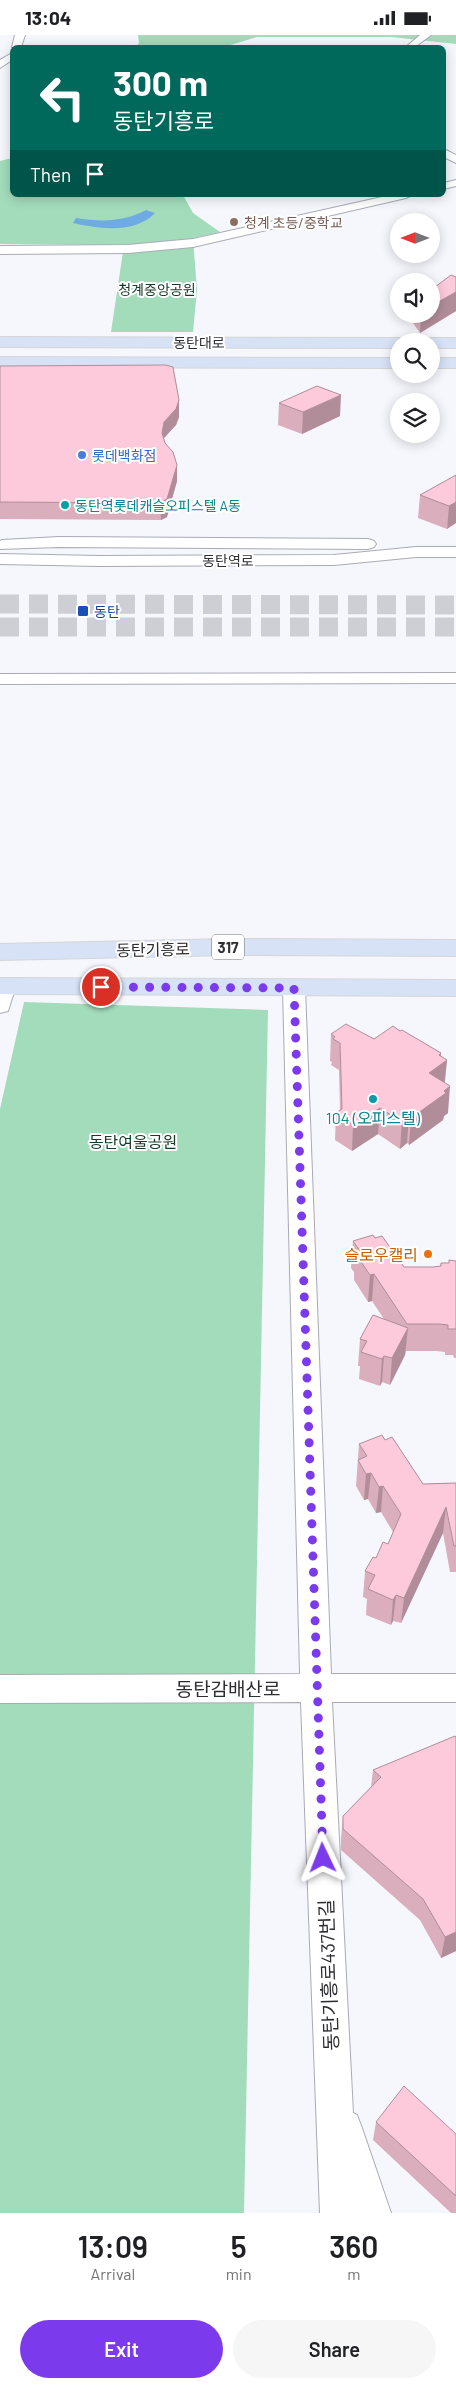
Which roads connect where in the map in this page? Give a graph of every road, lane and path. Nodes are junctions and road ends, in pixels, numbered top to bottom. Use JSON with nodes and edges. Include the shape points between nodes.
{"nodes":[{"id":1,"x":426,"y":35,"type":"edge"},
{"id":2,"x":413,"y":45,"type":"edge"},
{"id":3,"x":10,"y":57,"type":"edge"},
{"id":4,"x":0,"y":65,"type":"edge"},
{"id":5,"x":397,"y":197,"type":"edge"},
{"id":6,"x":0,"y":250,"type":"edge"},
{"id":7,"x":0,"y":342,"type":"edge"},
{"id":8,"x":390,"y":343,"type":"edge"},
{"id":9,"x":440,"y":343,"type":"edge"},
{"id":10,"x":456,"y":343,"type":"edge"},
{"id":11,"x":0,"y":362,"type":"edge"},
{"id":12,"x":390,"y":363,"type":"edge"},
{"id":13,"x":440,"y":363,"type":"edge"},
{"id":14,"x":456,"y":363,"type":"edge"},
{"id":15,"x":0,"y":545,"type":"edge"},
{"id":16,"x":456,"y":545,"type":"edge"},
{"id":17,"x":456,"y":552,"type":"edge"},
{"id":18,"x":0,"y":559,"type":"edge"},
{"id":19,"x":456,"y":678,"type":"edge"},
{"id":20,"x":0,"y":679,"type":"edge"},
{"id":21,"x":456,"y":948,"type":"edge"},
{"id":22,"x":0,"y":952,"type":"edge"},
{"id":23,"x":294,"y":988,"type":"junction"},
{"id":24,"x":456,"y":988,"type":"edge"},
{"id":25,"x":2,"y":993,"type":"edge"},
{"id":26,"x":456,"y":1688,"type":"edge"},
{"id":27,"x":0,"y":1689,"type":"edge"},
{"id":28,"x":316,"y":1689,"type":"junction"},
{"id":29,"x":334,"y":2096,"type":"junction"},
{"id":30,"x":339,"y":2213,"type":"edge"},
{"id":31,"x":372,"y":2213,"type":"edge"}],
"edges":[{"from":1,"to":2,"type":"street"},
{"from":3,"to":4,"type":"street"},
{"from":5,"to":6,"type":"street","via":[[193,243],[121,249]]},
{"from":7,"to":8,"type":"main road","name":"동탄대로"},
{"from":9,"to":10,"type":"main road"},
{"from":11,"to":12,"type":"main road","name":"동탄대로"},
{"from":13,"to":14,"type":"main road"},
{"from":15,"to":16,"type":"street","name":"동탄역로","via":[[59,542]]},
{"from":17,"to":18,"type":"street","name":"동탄역로","via":[[416,552],[334,560]]},
{"from":19,"to":20,"type":"street"},
{"from":21,"to":22,"type":"main road","name":"동탄기흥로","number":"317","via":[[231,947]]},
{"from":23,"to":24,"type":"main road"},
{"from":23,"to":25,"type":"main road"},
{"from":23,"to":28,"type":"street","name":"동탄기흥로437번길"},
{"from":26,"to":28,"type":"street","name":"동탄감배산로"},
{"from":27,"to":28,"type":"street","name":"동탄감배산로"},
{"from":28,"to":29,"type":"street","name":"동탄기흥로437번길"},
{"from":29,"to":30,"type":"street","name":"동탄기흥로437번길"},
{"from":29,"to":31,"type":"street"}]}
